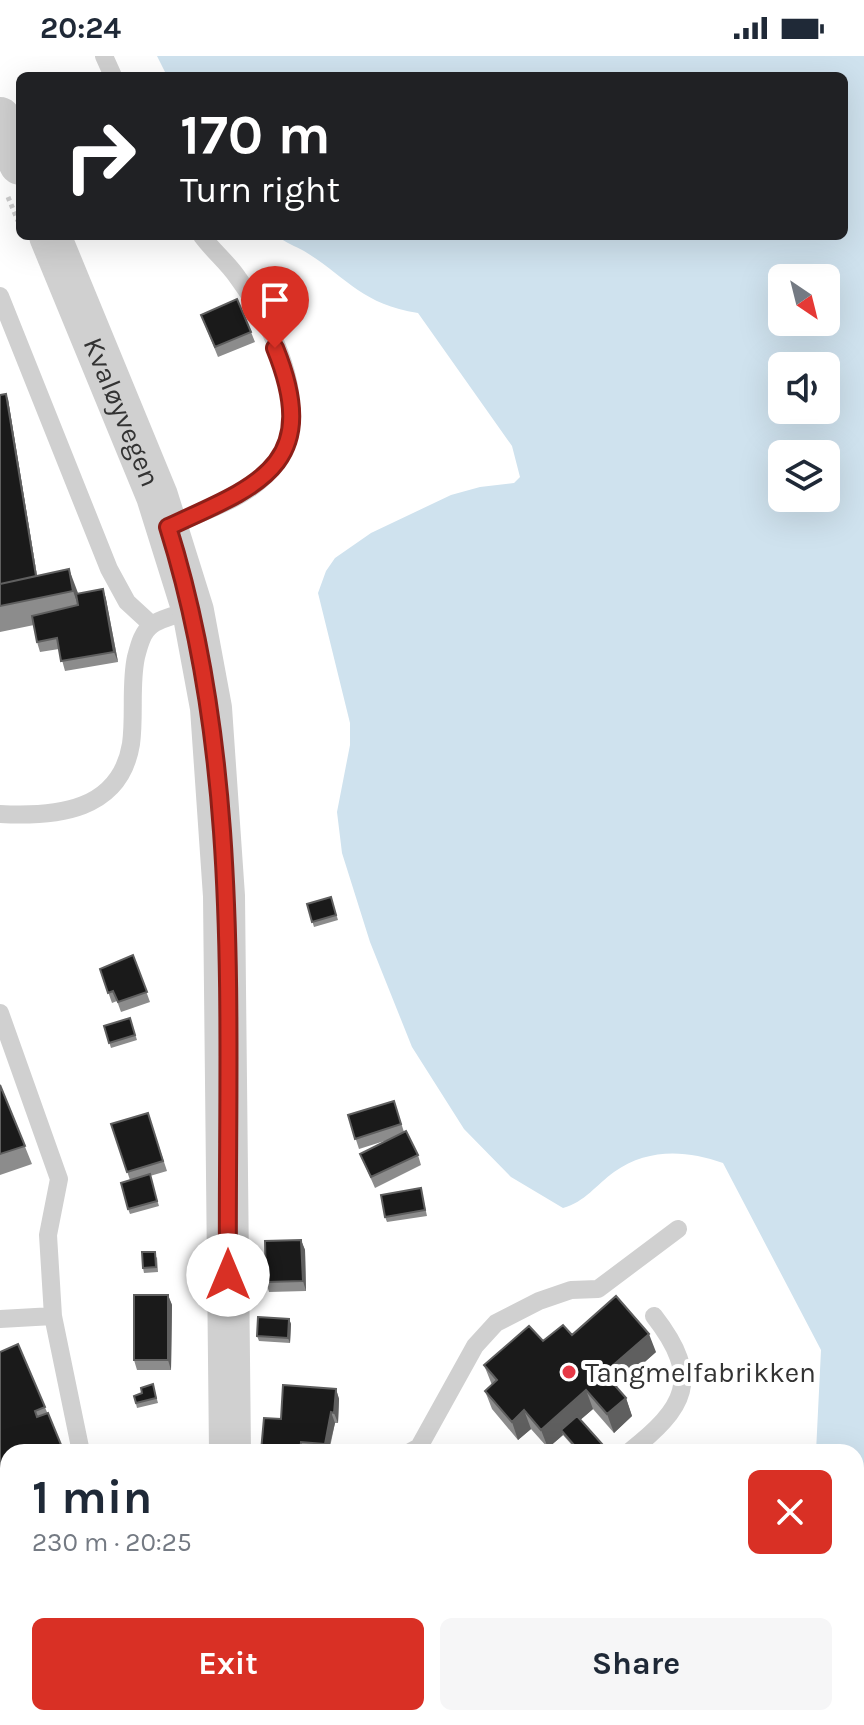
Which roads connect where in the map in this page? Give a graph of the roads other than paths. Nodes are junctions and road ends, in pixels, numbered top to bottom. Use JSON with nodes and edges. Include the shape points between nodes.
{"nodes":[{"id":1,"x":0,"y":118,"type":"edge"},
{"id":2,"x":12,"y":176,"type":"edge"},
{"id":3,"x":52,"y":240,"type":"edge"},
{"id":4,"x":206,"y":240,"type":"edge"},
{"id":5,"x":0,"y":296,"type":"edge"},
{"id":6,"x":168,"y":527,"type":"junction"},
{"id":7,"x":193,"y":611,"type":"junction"},
{"id":8,"x":152,"y":625,"type":"junction"},
{"id":9,"x":0,"y":814,"type":"edge"},
{"id":10,"x":0,"y":1013,"type":"edge"},
{"id":11,"x":678,"y":1229,"type":"dead end"},
{"id":12,"x":53,"y":1316,"type":"junction"},
{"id":13,"x":654,"y":1316,"type":"dead end"},
{"id":14,"x":0,"y":1319,"type":"edge"},
{"id":15,"x":79,"y":1444,"type":"edge"},
{"id":16,"x":230,"y":1444,"type":"edge"},
{"id":17,"x":421,"y":1444,"type":"edge"},
{"id":18,"x":639,"y":1444,"type":"edge"}],
"edges":[{"from":1,"to":2,"type":"street"},
{"from":3,"to":6,"type":"street","name":"Kvaløyvegen"},
{"from":4,"to":6,"type":"lane","via":[[255,304],[286,375],[294,419],[271,470],[248,490]]},
{"from":5,"to":8,"type":"lane","via":[[109,569],[127,602]]},
{"from":6,"to":7,"type":"street","name":"Kvaløyvegen"},
{"from":7,"to":8,"type":"lane"},
{"from":7,"to":16,"type":"street","name":"Kvaløyvegen","via":[[213,723],[223,881]]},
{"from":8,"to":9,"type":"lane","via":[[143,635],[133,669],[131,744],[116,783],[102,798],[79,808]]},
{"from":10,"to":12,"type":"lane","via":[[59,1179],[48,1235]]},
{"from":11,"to":17,"type":"lane","via":[[598,1289],[571,1290],[496,1323],[475,1346]]},
{"from":12,"to":14,"type":"lane"},
{"from":12,"to":15,"type":"lane"},
{"from":13,"to":18,"type":"lane","via":[[681,1361],[680,1400],[665,1424]]}]}
